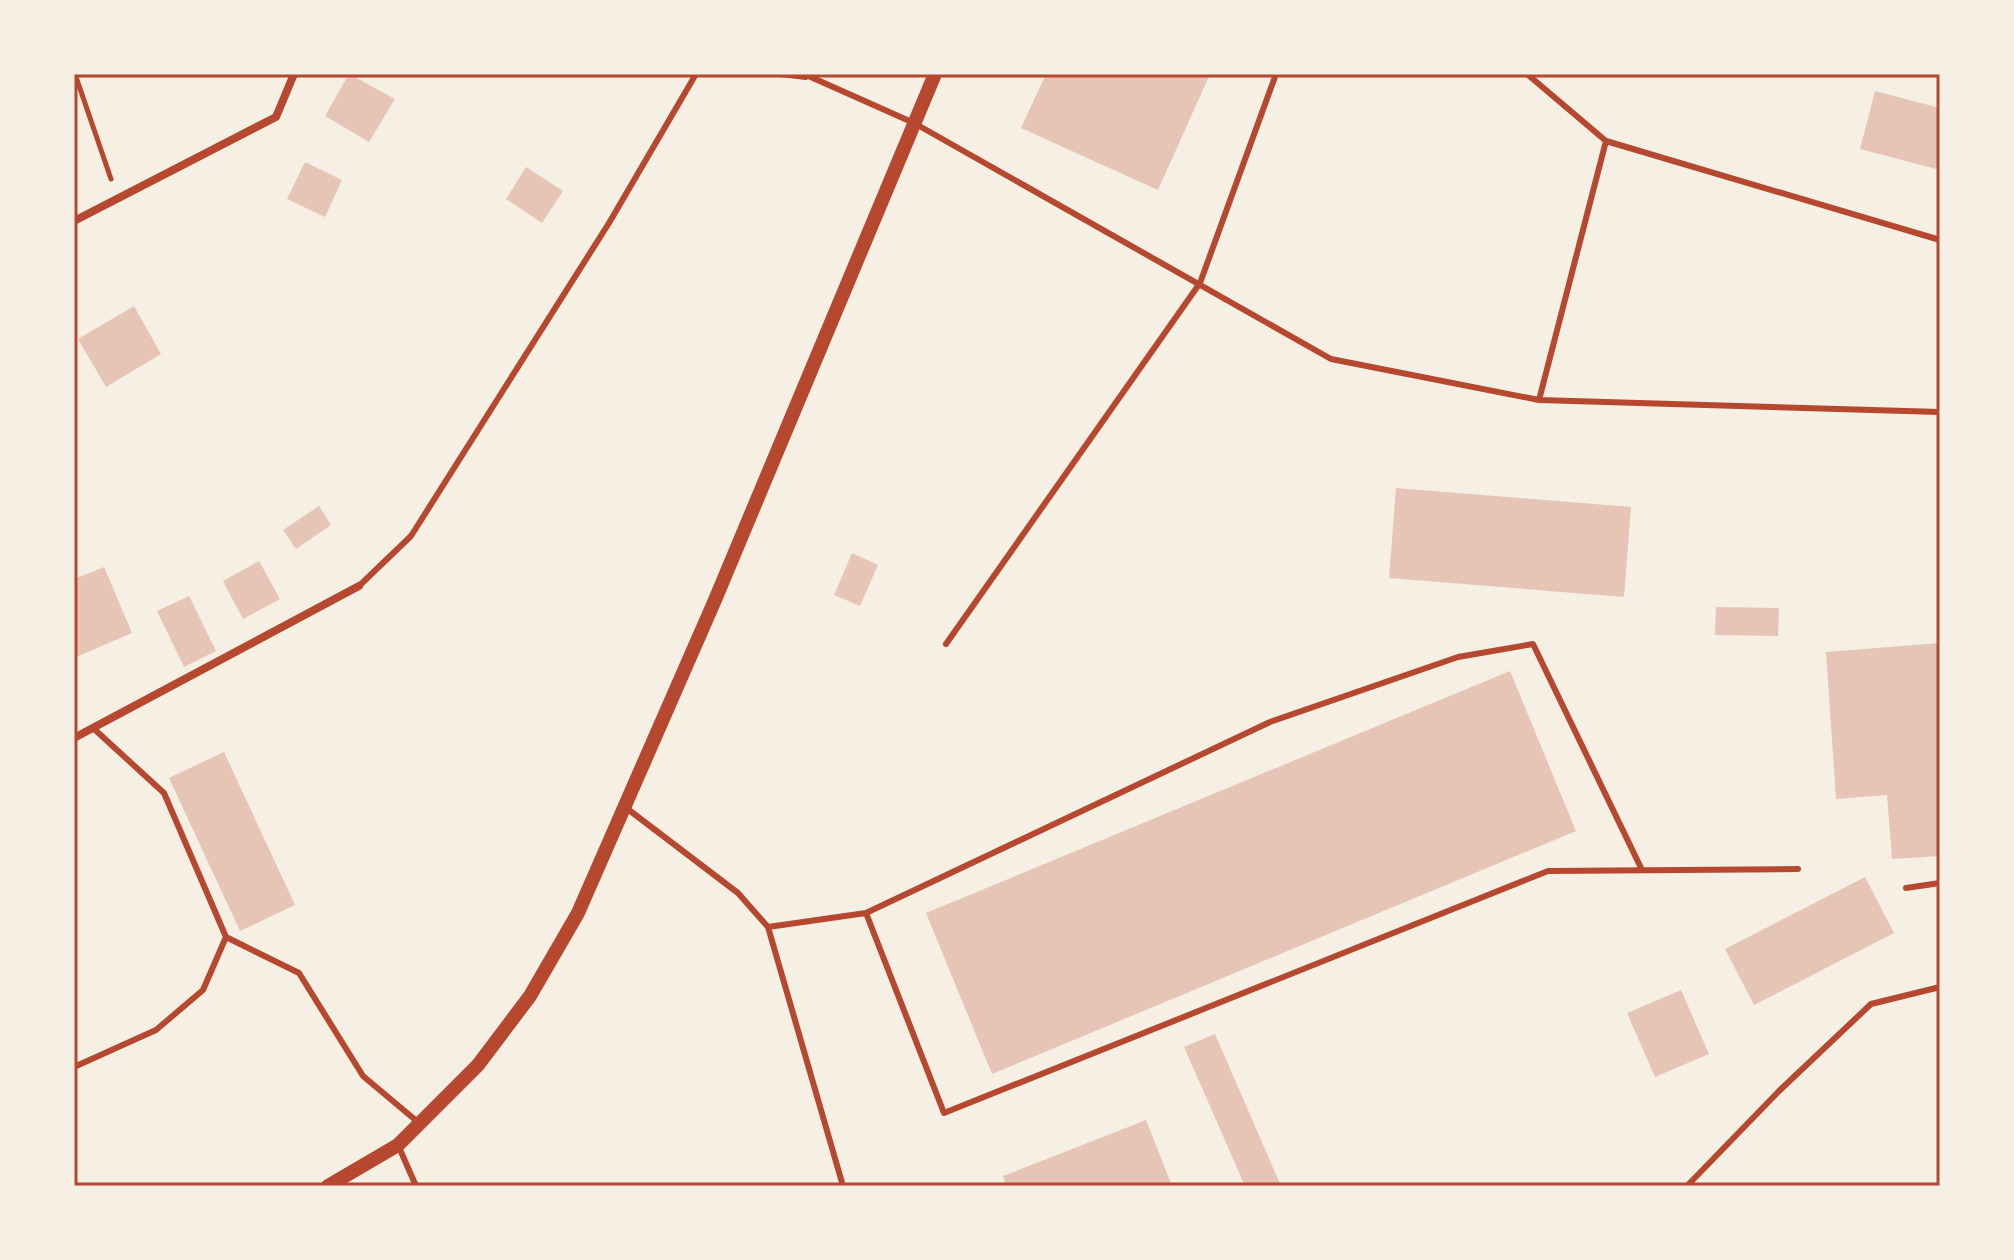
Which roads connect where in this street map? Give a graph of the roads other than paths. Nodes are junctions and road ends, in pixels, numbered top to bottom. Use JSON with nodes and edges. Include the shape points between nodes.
{"nodes":[{"id":1,"x":294,"y":74,"type":"edge"},
{"id":2,"x":696,"y":74,"type":"edge"},
{"id":3,"x":780,"y":74,"type":"edge"},
{"id":4,"x":935,"y":74,"type":"edge"},
{"id":5,"x":1276,"y":74,"type":"edge"},
{"id":6,"x":1527,"y":74,"type":"edge"},
{"id":7,"x":805,"y":75,"type":"edge"},
{"id":8,"x":914,"y":123,"type":"junction"},
{"id":9,"x":1606,"y":141,"type":"junction"},
{"id":10,"x":74,"y":221,"type":"edge"},
{"id":11,"x":1940,"y":240,"type":"edge"},
{"id":12,"x":1200,"y":283,"type":"junction"},
{"id":13,"x":1539,"y":400,"type":"junction"},
{"id":14,"x":1940,"y":412,"type":"edge"},
{"id":15,"x":359,"y":586,"type":"joint"},
{"id":16,"x":946,"y":644,"type":"dead end"},
{"id":17,"x":93,"y":728,"type":"junction"},
{"id":18,"x":74,"y":738,"type":"edge"},
{"id":19,"x":625,"y":807,"type":"junction"},
{"id":20,"x":1798,"y":869,"type":"dead end"},
{"id":21,"x":1642,"y":870,"type":"junction"},
{"id":22,"x":1940,"y":883,"type":"edge"},
{"id":23,"x":1906,"y":888,"type":"dead end"},
{"id":24,"x":866,"y":913,"type":"junction"},
{"id":25,"x":768,"y":927,"type":"junction"},
{"id":26,"x":226,"y":937,"type":"junction"},
{"id":27,"x":1940,"y":987,"type":"edge"},
{"id":28,"x":74,"y":1067,"type":"edge"},
{"id":29,"x":421,"y":1125,"type":"junction"},
{"id":30,"x":398,"y":1145,"type":"junction"},
{"id":31,"x":328,"y":1186,"type":"edge"},
{"id":32,"x":416,"y":1186,"type":"edge"},
{"id":33,"x":843,"y":1186,"type":"edge"},
{"id":34,"x":1687,"y":1186,"type":"edge"}],
"edges":[{"from":1,"to":10,"type":"street","via":[[276,117]]},
{"from":2,"to":15,"type":"lane","via":[[609,223],[411,536]]},
{"from":3,"to":7,"type":"lane"},
{"from":4,"to":8,"type":"street"},
{"from":5,"to":12,"type":"lane"},
{"from":6,"to":9,"type":"lane"},
{"from":7,"to":8,"type":"lane"},
{"from":8,"to":12,"type":"lane"},
{"from":8,"to":19,"type":"street"},
{"from":9,"to":11,"type":"lane"},
{"from":9,"to":13,"type":"lane"},
{"from":12,"to":13,"type":"lane","via":[[1331,359]]},
{"from":12,"to":16,"type":"lane"},
{"from":13,"to":14,"type":"lane"},
{"from":15,"to":17,"type":"street"},
{"from":17,"to":18,"type":"street"},
{"from":17,"to":26,"type":"lane","via":[[164,793]]},
{"from":19,"to":25,"type":"lane","via":[[738,893]]},
{"from":19,"to":29,"type":"street","via":[[578,913],[530,996],[478,1065]]},
{"from":20,"to":21,"type":"lane"},
{"from":21,"to":24,"type":"lane","via":[[1548,871],[944,1113]]},
{"from":21,"to":24,"type":"lane","via":[[1533,644],[1458,657],[1270,722]]},
{"from":22,"to":23,"type":"lane"},
{"from":24,"to":25,"type":"lane"},
{"from":25,"to":33,"type":"lane"},
{"from":26,"to":28,"type":"lane","via":[[203,990],[156,1030]]},
{"from":26,"to":29,"type":"lane","via":[[299,973],[363,1076]]},
{"from":27,"to":34,"type":"lane","via":[[1871,1004]]},
{"from":29,"to":30,"type":"street"},
{"from":30,"to":31,"type":"street"},
{"from":30,"to":32,"type":"lane"}]}
